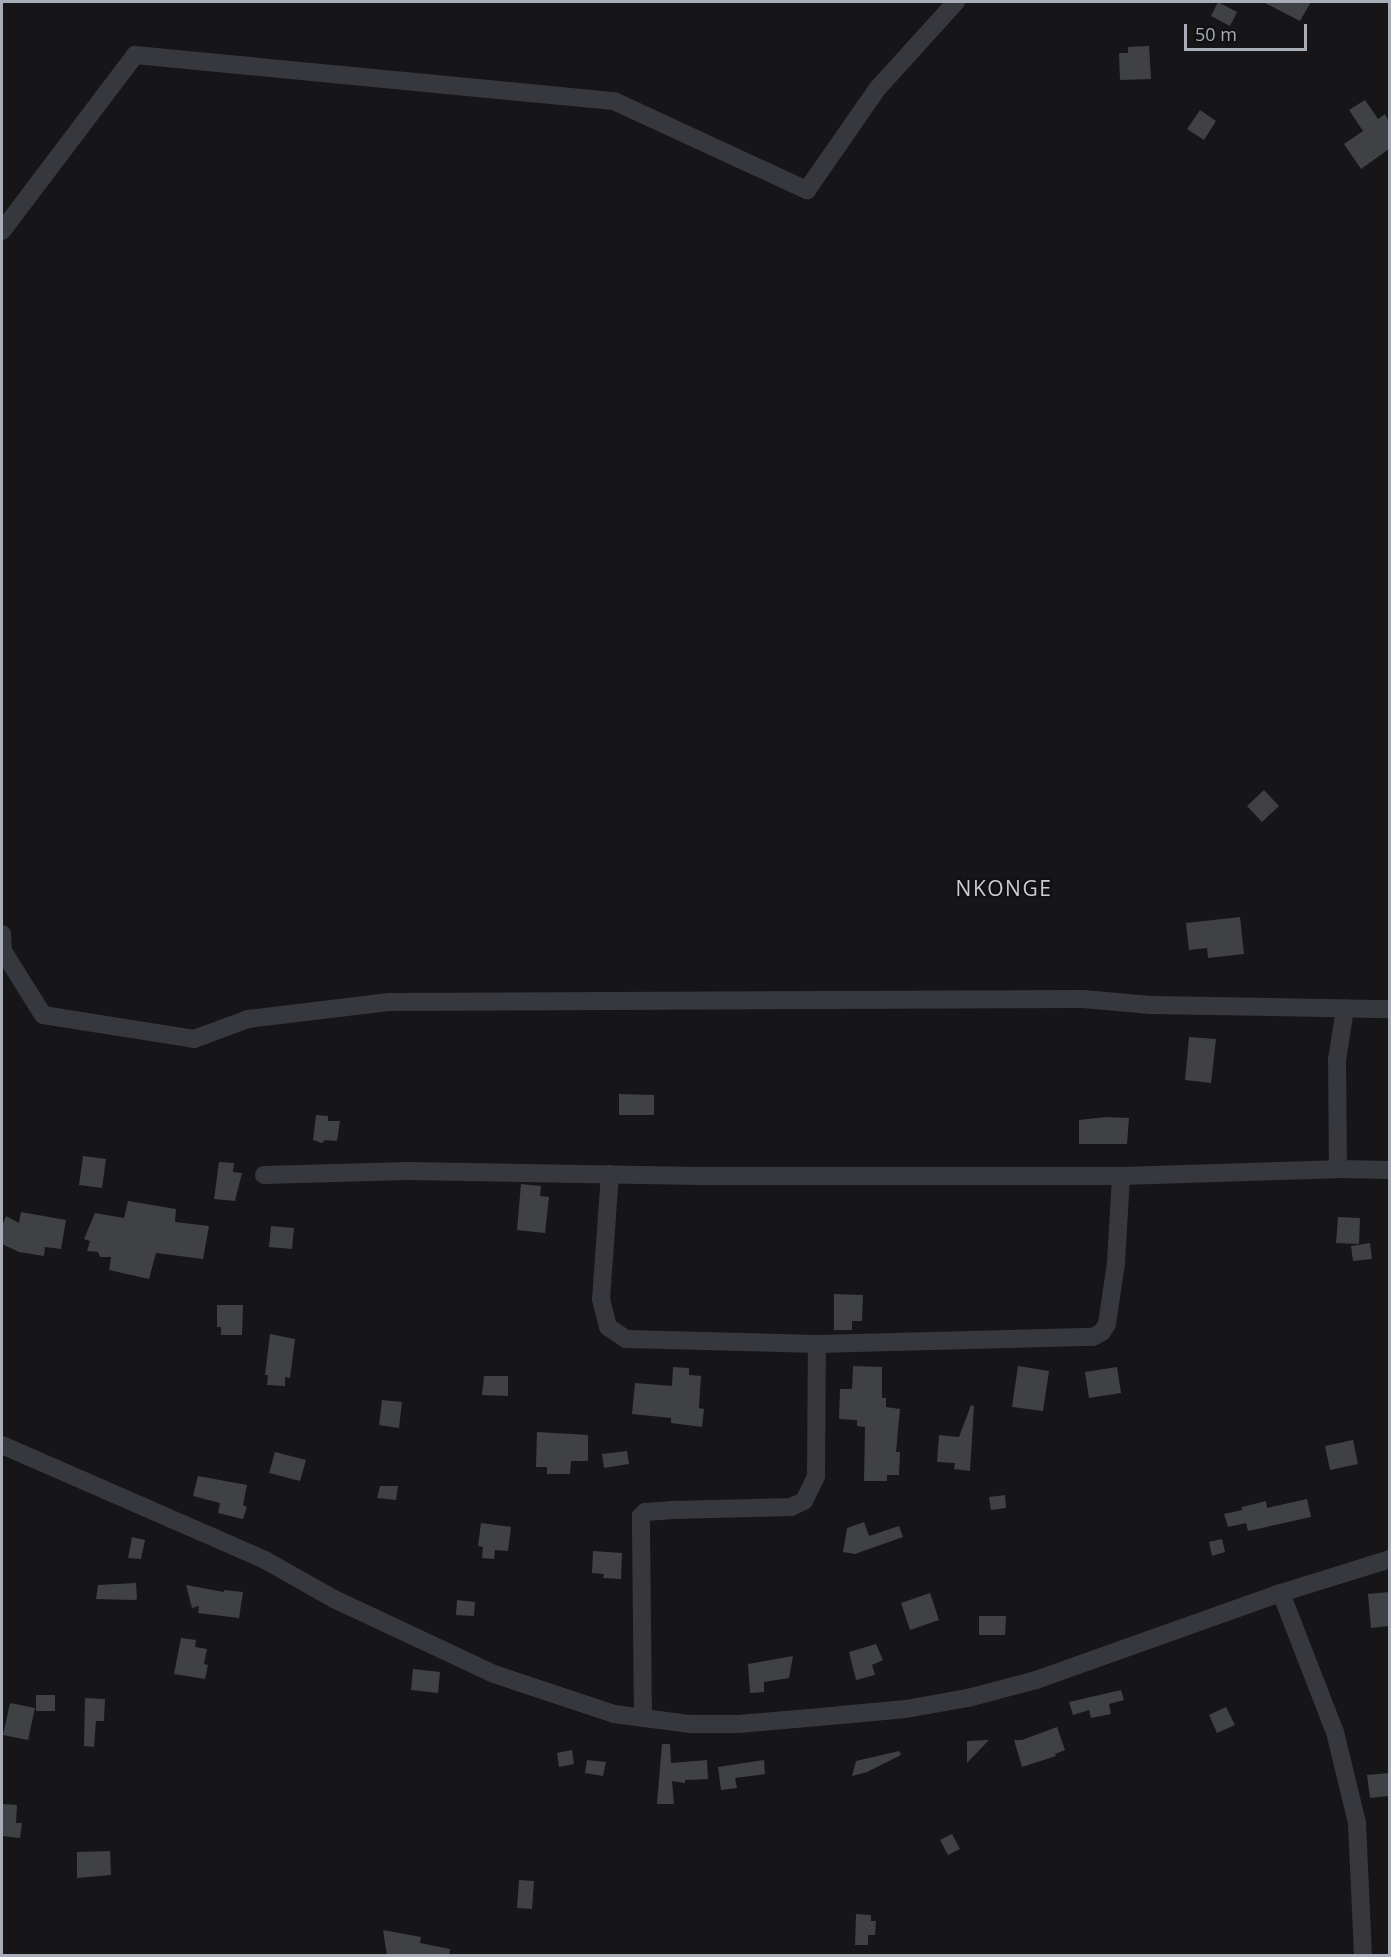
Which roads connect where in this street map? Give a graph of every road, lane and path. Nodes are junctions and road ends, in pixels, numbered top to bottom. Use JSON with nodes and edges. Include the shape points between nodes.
{"nodes":[{"id":1,"x":956,"y":2,"type":"edge"},
{"id":2,"x":2,"y":231,"type":"edge"},
{"id":3,"x":2,"y":934,"type":"edge"},
{"id":4,"x":1345,"y":1009,"type":"junction"},
{"id":5,"x":1389,"y":1009,"type":"edge"},
{"id":6,"x":1338,"y":1169,"type":"junction"},
{"id":7,"x":1389,"y":1170,"type":"edge"},
{"id":8,"x":610,"y":1174,"type":"junction"},
{"id":9,"x":264,"y":1175,"type":"dead end"},
{"id":10,"x":1120,"y":1176,"type":"junction"},
{"id":11,"x":817,"y":1344,"type":"junction"},
{"id":12,"x":2,"y":1445,"type":"edge"},
{"id":13,"x":1389,"y":1558,"type":"edge"},
{"id":14,"x":1281,"y":1593,"type":"junction"},
{"id":15,"x":643,"y":1718,"type":"junction"},
{"id":16,"x":1363,"y":1956,"type":"edge"}],
"edges":[{"from":1,"to":2,"type":"street","via":[[878,88],[807,190],[614,101],[135,55]]},
{"from":3,"to":4,"type":"street","via":[[3,951],[43,1015],[194,1039],[248,1019],[389,1002],[1083,999],[1151,1005]]},
{"from":4,"to":5,"type":"street"},
{"from":4,"to":6,"type":"street","via":[[1337,1060]]},
{"from":6,"to":7,"type":"street"},
{"from":6,"to":10,"type":"street"},
{"from":8,"to":9,"type":"street","via":[[408,1171]]},
{"from":8,"to":10,"type":"street"},
{"from":8,"to":11,"type":"street","via":[[601,1299],[608,1327],[626,1339]]},
{"from":10,"to":11,"type":"street","via":[[1116,1263],[1107,1324],[1093,1337]]},
{"from":11,"to":15,"type":"street","via":[[816,1476],[804,1502],[791,1508],[670,1510],[645,1512],[641,1516]]},
{"from":12,"to":15,"type":"street","via":[[265,1560],[334,1599],[494,1674],[614,1714]]},
{"from":13,"to":14,"type":"street"},
{"from":14,"to":15,"type":"street","via":[[1036,1680],[946,1703],[739,1724],[690,1724]]},
{"from":14,"to":16,"type":"street","via":[[1335,1732],[1357,1823]]}]}
